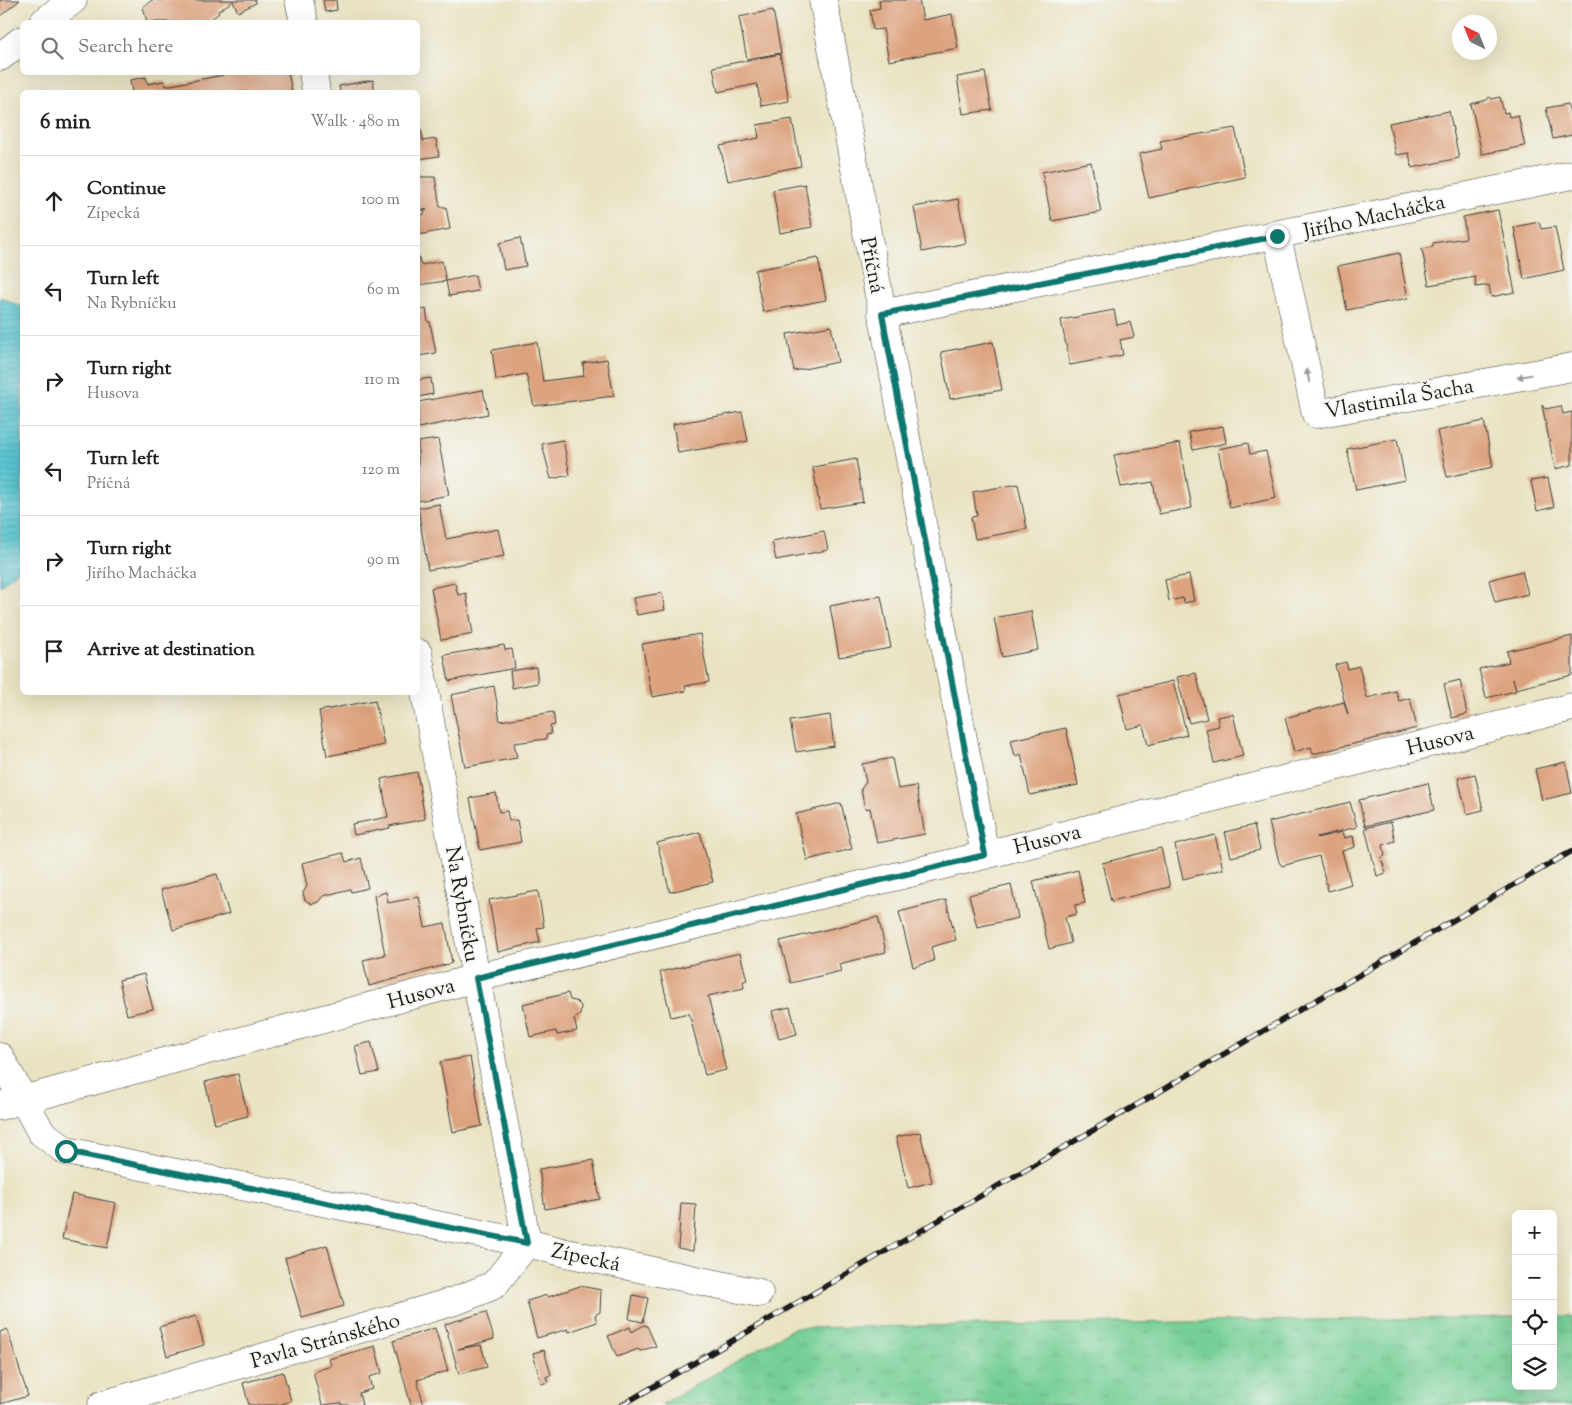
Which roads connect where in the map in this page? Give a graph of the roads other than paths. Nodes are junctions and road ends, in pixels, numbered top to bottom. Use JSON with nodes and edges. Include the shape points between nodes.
{"nodes":[{"id":1,"x":73,"y":0,"type":"edge"},
{"id":2,"x":300,"y":0,"type":"edge"},
{"id":3,"x":823,"y":0,"type":"edge"},
{"id":4,"x":47,"y":20,"type":"edge"},
{"id":5,"x":304,"y":20,"type":"edge"},
{"id":6,"x":20,"y":42,"type":"edge"},
{"id":7,"x":0,"y":57,"type":"edge"},
{"id":8,"x":313,"y":75,"type":"edge"},
{"id":9,"x":316,"y":90,"type":"edge"},
{"id":10,"x":1572,"y":175,"type":"edge"},
{"id":11,"x":1277,"y":236,"type":"junction"},
{"id":12,"x":882,"y":314,"type":"junction"},
{"id":13,"x":1572,"y":367,"type":"edge"},
{"id":14,"x":420,"y":664,"type":"edge"},
{"id":15,"x":1572,"y":707,"type":"edge"},
{"id":16,"x":985,"y":855,"type":"junction"},
{"id":17,"x":476,"y":978,"type":"junction"},
{"id":18,"x":0,"y":1058,"type":"edge"},
{"id":19,"x":12,"y":1103,"type":"edge"},
{"id":20,"x":527,"y":1243,"type":"junction"},
{"id":21,"x":759,"y":1293,"type":"dead end"},
{"id":22,"x":102,"y":1405,"type":"edge"}],
"edges":[{"from":1,"to":4,"type":"street"},
{"from":2,"to":5,"type":"street"},
{"from":3,"to":12,"type":"street","name":"Příčná"},
{"from":6,"to":7,"type":"street"},
{"from":8,"to":9,"type":"street"},
{"from":10,"to":11,"type":"street","name":"Jiřího Macháčka"},
{"from":11,"to":12,"type":"street","name":"Jiřího Macháčka"},
{"from":13,"to":11,"type":"street","name":"Vlastimila Šacha","one_way":true,"via":[[1316,414]]},
{"from":12,"to":16,"type":"street","name":"Příčná"},
{"from":14,"to":17,"type":"street","name":"Na Rybníčku"},
{"from":15,"to":16,"type":"street","name":"Husova"},
{"from":16,"to":17,"type":"street","name":"Husova"},
{"from":17,"to":19,"type":"street","name":"Husova"},
{"from":17,"to":20,"type":"street","name":"Na Rybníčku"},
{"from":18,"to":19,"type":"street","name":"Zípecká"},
{"from":19,"to":20,"type":"street","name":"Zípecká","via":[[66,1151]]},
{"from":20,"to":21,"type":"street","name":"Zípecká"},
{"from":20,"to":22,"type":"street","name":"Pavla Stránského","via":[[494,1285],[458,1300]]}]}
